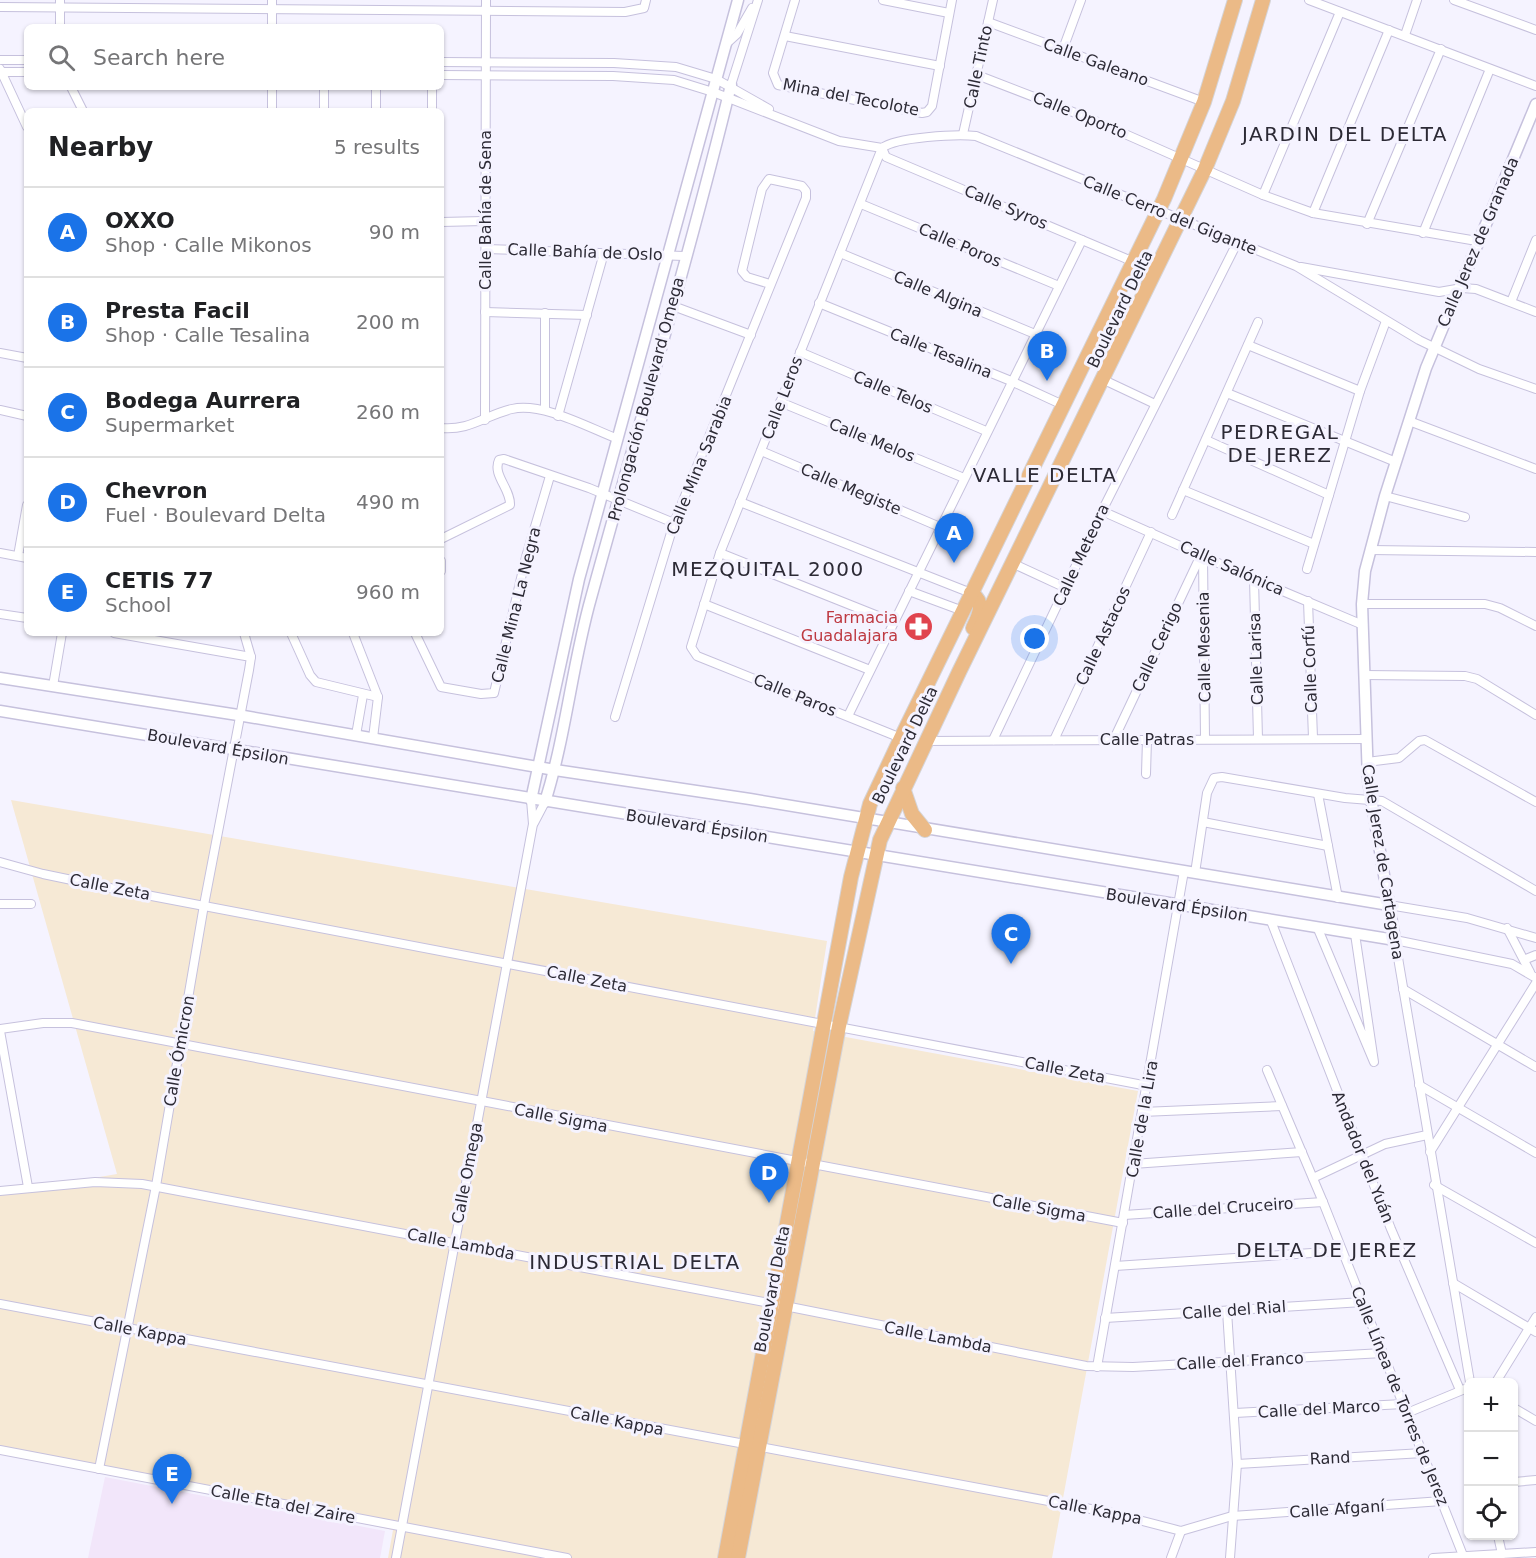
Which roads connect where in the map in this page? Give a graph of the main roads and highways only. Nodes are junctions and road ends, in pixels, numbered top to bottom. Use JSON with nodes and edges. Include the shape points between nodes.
{"nodes":[{"id":1,"x":1235,"y":0,"type":"edge"},
{"id":2,"x":1263,"y":0,"type":"edge"},
{"id":3,"x":971,"y":593,"type":"junction"},
{"id":4,"x":959,"y":672,"type":"junction"},
{"id":5,"x":903,"y":788,"type":"junction"},
{"id":6,"x":925,"y":830,"type":"road end"},
{"id":7,"x":832,"y":1025,"type":"junction"},
{"id":8,"x":752,"y":1445,"type":"junction"},
{"id":9,"x":725,"y":1558,"type":"edge"},
{"id":10,"x":738,"y":1558,"type":"edge"}],
"edges":[{"from":1,"to":3,"type":"main road","name":"Boulevard Delta","via":[[1183,157]]},
{"from":2,"to":4,"type":"main road","name":"Boulevard Delta","via":[[1240,83],[1182,220]]},
{"from":3,"to":4,"type":"main road","via":[[979,600],[979,614],[964,647]]},
{"from":3,"to":7,"type":"main road","name":"Boulevard Delta","via":[[866,818],[856,853]]},
{"from":4,"to":5,"type":"main road","name":"Boulevard Delta"},
{"from":5,"to":6,"type":"main road","via":[[912,814]]},
{"from":5,"to":7,"type":"main road","name":"Boulevard Delta","via":[[875,856]]},
{"from":7,"to":8,"type":"main road","name":"Boulevard Delta"},
{"from":8,"to":9,"type":"main road","name":"Boulevard Delta"},
{"from":8,"to":10,"type":"main road","name":"Boulevard Delta"}]}
